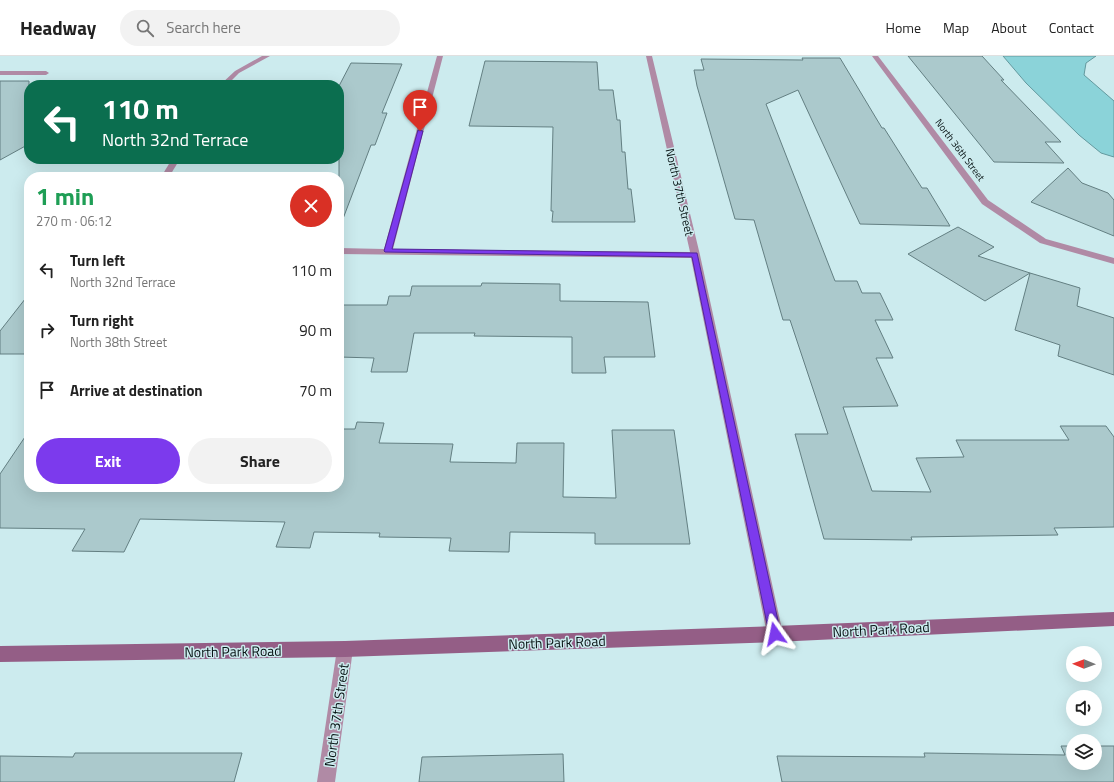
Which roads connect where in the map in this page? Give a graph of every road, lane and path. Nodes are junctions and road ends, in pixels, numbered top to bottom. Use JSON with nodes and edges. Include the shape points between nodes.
{"nodes":[{"id":1,"x":267,"y":56,"type":"edge"},
{"id":2,"x":440,"y":56,"type":"edge"},
{"id":3,"x":649,"y":56,"type":"edge"},
{"id":4,"x":875,"y":56,"type":"edge"},
{"id":5,"x":0,"y":73,"type":"edge"},
{"id":6,"x":46,"y":73,"type":"dead end"},
{"id":7,"x":228,"y":80,"type":"edge"},
{"id":8,"x":344,"y":251,"type":"edge"},
{"id":9,"x":388,"y":251,"type":"junction"},
{"id":10,"x":695,"y":254,"type":"junction"},
{"id":11,"x":1114,"y":261,"type":"edge"},
{"id":12,"x":1114,"y":619,"type":"edge"},
{"id":13,"x":775,"y":634,"type":"junction"},
{"id":14,"x":345,"y":649,"type":"junction"},
{"id":15,"x":0,"y":654,"type":"edge"},
{"id":16,"x":326,"y":782,"type":"edge"}],
"edges":[{"from":1,"to":7,"type":"street","via":[[237,72]]},
{"from":2,"to":9,"type":"street"},
{"from":3,"to":10,"type":"street","name":"North 37th Street"},
{"from":4,"to":11,"type":"street","name":"North 36th Street","via":[[985,202],[1043,241]]},
{"from":5,"to":6,"type":"street"},
{"from":8,"to":9,"type":"street"},
{"from":9,"to":10,"type":"street"},
{"from":10,"to":13,"type":"street","name":"North 37th Street"},
{"from":12,"to":13,"type":"street","name":"North Park Road"},
{"from":13,"to":14,"type":"street","name":"North Park Road"},
{"from":14,"to":15,"type":"street","name":"North Park Road"},
{"from":14,"to":16,"type":"street","name":"North 37th Street"}]}
